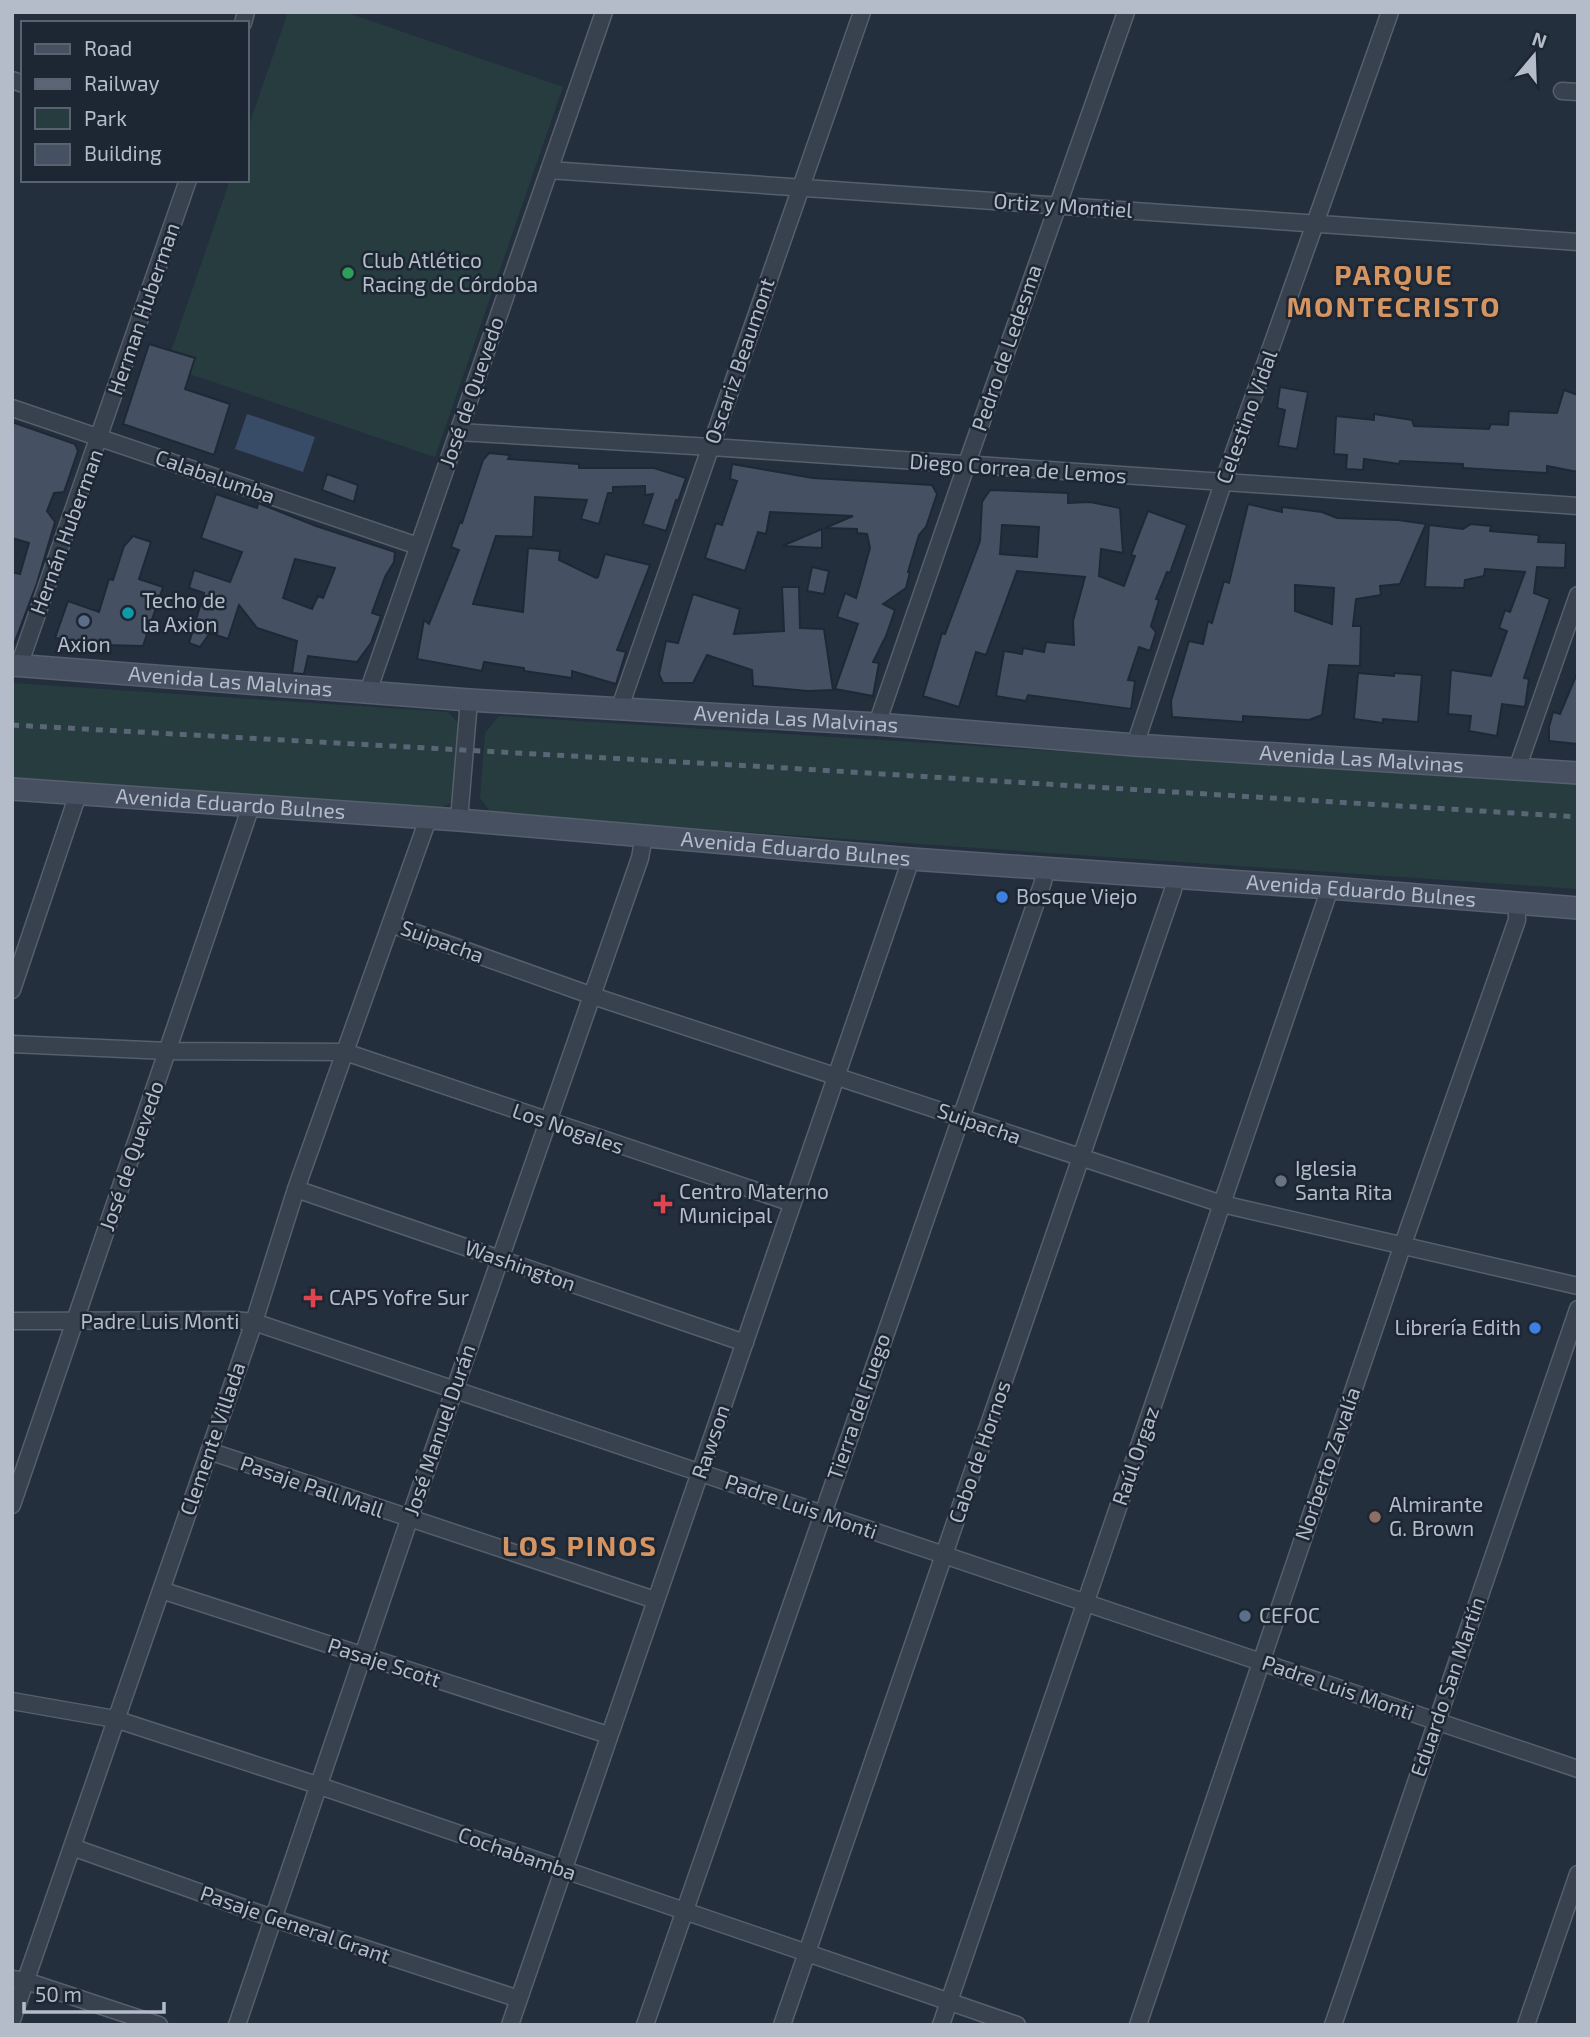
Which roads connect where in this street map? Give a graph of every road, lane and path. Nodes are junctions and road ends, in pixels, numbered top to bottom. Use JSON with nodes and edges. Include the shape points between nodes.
{"nodes":[{"id":1,"x":604,"y":12,"type":"edge"},
{"id":2,"x":862,"y":12,"type":"edge"},
{"id":3,"x":1126,"y":12,"type":"edge"},
{"id":4,"x":1390,"y":12,"type":"edge"},
{"id":5,"x":549,"y":170,"type":"junction"},
{"id":6,"x":187,"y":182,"type":"edge"},
{"id":7,"x":799,"y":189,"type":"junction"},
{"id":8,"x":1057,"y":206,"type":"junction"},
{"id":9,"x":1316,"y":225,"type":"junction"},
{"id":10,"x":1578,"y":242,"type":"edge"},
{"id":11,"x":12,"y":408,"type":"edge"},
{"id":12,"x":458,"y":432,"type":"junction"},
{"id":13,"x":100,"y":437,"type":"junction"},
{"id":14,"x":711,"y":447,"type":"junction"},
{"id":15,"x":966,"y":466,"type":"junction"},
{"id":16,"x":1223,"y":483,"type":"junction"},
{"id":17,"x":1578,"y":506,"type":"edge"},
{"id":18,"x":418,"y":546,"type":"junction"},
{"id":19,"x":1578,"y":595,"type":"edge"},
{"id":20,"x":16,"y":666,"type":"edge"},
{"id":21,"x":368,"y":692,"type":"junction"},
{"id":22,"x":469,"y":700,"type":"junction"},
{"id":23,"x":619,"y":710,"type":"junction"},
{"id":24,"x":877,"y":724,"type":"junction"},
{"id":25,"x":1135,"y":744,"type":"junction"},
{"id":26,"x":1517,"y":769,"type":"junction"},
{"id":27,"x":1578,"y":773,"type":"edge"},
{"id":28,"x":12,"y":789,"type":"edge"},
{"id":29,"x":78,"y":794,"type":"junction"},
{"id":30,"x":251,"y":806,"type":"junction"},
{"id":31,"x":428,"y":818,"type":"junction"},
{"id":32,"x":460,"y":820,"type":"junction"},
{"id":33,"x":644,"y":836,"type":"junction"},
{"id":34,"x":911,"y":859,"type":"junction"},
{"id":35,"x":1045,"y":868,"type":"junction"},
{"id":36,"x":1175,"y":878,"type":"junction"},
{"id":37,"x":1331,"y":888,"type":"junction"},
{"id":38,"x":1517,"y":904,"type":"junction"},
{"id":39,"x":1578,"y":908,"type":"edge"},
{"id":40,"x":391,"y":924,"type":"junction"},
{"id":41,"x":12,"y":990,"type":"edge"},
{"id":42,"x":593,"y":996,"type":"junction"},
{"id":43,"x":12,"y":1044,"type":"edge"},
{"id":44,"x":168,"y":1051,"type":"junction"},
{"id":45,"x":345,"y":1052,"type":"junction"},
{"id":46,"x":836,"y":1076,"type":"junction"},
{"id":47,"x":960,"y":1117,"type":"junction"},
{"id":48,"x":548,"y":1122,"type":"junction"},
{"id":49,"x":1079,"y":1158,"type":"junction"},
{"id":50,"x":296,"y":1189,"type":"junction"},
{"id":51,"x":792,"y":1203,"type":"junction"},
{"id":52,"x":1222,"y":1204,"type":"junction"},
{"id":53,"x":1402,"y":1247,"type":"junction"},
{"id":54,"x":500,"y":1259,"type":"junction"},
{"id":55,"x":1578,"y":1286,"type":"edge"},
{"id":56,"x":1578,"y":1309,"type":"edge"},
{"id":57,"x":12,"y":1321,"type":"edge"},
{"id":58,"x":76,"y":1321,"type":"junction"},
{"id":59,"x":254,"y":1322,"type":"junction"},
{"id":60,"x":745,"y":1343,"type":"junction"},
{"id":61,"x":454,"y":1390,"type":"junction"},
{"id":62,"x":209,"y":1451,"type":"junction"},
{"id":63,"x":701,"y":1473,"type":"junction"},
{"id":64,"x":12,"y":1505,"type":"edge"},
{"id":65,"x":822,"y":1514,"type":"junction"},
{"id":66,"x":409,"y":1520,"type":"junction"},
{"id":67,"x":945,"y":1556,"type":"junction"},
{"id":68,"x":161,"y":1590,"type":"junction"},
{"id":69,"x":655,"y":1600,"type":"junction"},
{"id":70,"x":1085,"y":1603,"type":"junction"},
{"id":71,"x":362,"y":1656,"type":"junction"},
{"id":72,"x":1261,"y":1662,"type":"junction"},
{"id":73,"x":12,"y":1701,"type":"edge"},
{"id":74,"x":116,"y":1719,"type":"junction"},
{"id":75,"x":1436,"y":1721,"type":"junction"},
{"id":76,"x":608,"y":1735,"type":"junction"},
{"id":77,"x":1578,"y":1769,"type":"edge"},
{"id":78,"x":317,"y":1785,"type":"junction"},
{"id":79,"x":72,"y":1847,"type":"junction"},
{"id":80,"x":563,"y":1869,"type":"junction"},
{"id":81,"x":1578,"y":1874,"type":"edge"},
{"id":82,"x":684,"y":1910,"type":"junction"},
{"id":83,"x":272,"y":1918,"type":"junction"},
{"id":84,"x":807,"y":1952,"type":"junction"},
{"id":85,"x":19,"y":1980,"type":"edge"},
{"id":86,"x":519,"y":1999,"type":"junction"},
{"id":87,"x":949,"y":2001,"type":"junction"},
{"id":88,"x":12,"y":2020,"type":"edge"},
{"id":89,"x":159,"y":2025,"type":"edge"},
{"id":90,"x":237,"y":2025,"type":"edge"},
{"id":91,"x":510,"y":2025,"type":"edge"},
{"id":92,"x":645,"y":2025,"type":"edge"},
{"id":93,"x":782,"y":2025,"type":"edge"},
{"id":94,"x":941,"y":2025,"type":"edge"},
{"id":95,"x":1017,"y":2025,"type":"edge"},
{"id":96,"x":1138,"y":2025,"type":"edge"},
{"id":97,"x":1333,"y":2025,"type":"edge"},
{"id":98,"x":1526,"y":2025,"type":"edge"}],
"edges":[{"from":1,"to":5,"type":"street","name":"José de Quevedo"},
{"from":2,"to":7,"type":"street","name":"Oscariz Beaumont"},
{"from":3,"to":8,"type":"street","name":"Pedro de Ledesma"},
{"from":4,"to":9,"type":"street","name":"Celestino Vidal"},
{"from":5,"to":7,"type":"street","name":"Ortiz y Montiel"},
{"from":5,"to":12,"type":"street","name":"José de Quevedo"},
{"from":6,"to":13,"type":"street","name":"Herman Huberman"},
{"from":7,"to":8,"type":"street","name":"Ortiz y Montiel"},
{"from":7,"to":14,"type":"street","name":"Oscariz Beaumont"},
{"from":8,"to":9,"type":"street","name":"Ortiz y Montiel"},
{"from":8,"to":15,"type":"street","name":"Pedro de Ledesma"},
{"from":9,"to":10,"type":"street","name":"Ortiz y Montiel"},
{"from":9,"to":16,"type":"street","name":"Celestino Vidal"},
{"from":11,"to":13,"type":"street","name":"Calabalumba"},
{"from":12,"to":14,"type":"street","name":"Diego Correa de Lemos"},
{"from":12,"to":18,"type":"street","name":"José de Quevedo"},
{"from":13,"to":18,"type":"street","name":"Calabalumba"},
{"from":13,"to":20,"type":"street","name":"Hernán Huberman"},
{"from":14,"to":15,"type":"street","name":"Diego Correa de Lemos"},
{"from":14,"to":23,"type":"street","name":"Oscariz Beaumont"},
{"from":15,"to":16,"type":"street","name":"Diego Correa de Lemos"},
{"from":15,"to":24,"type":"street","name":"Pedro de Ledesma"},
{"from":16,"to":17,"type":"street","name":"Diego Correa de Lemos"},
{"from":16,"to":25,"type":"street","name":"Celestino Vidal"},
{"from":18,"to":21,"type":"street","name":"José de Quevedo"},
{"from":19,"to":26,"type":"street"},
{"from":20,"to":21,"type":"main road","name":"Avenida Las Malvinas"},
{"from":21,"to":22,"type":"main road","name":"Avenida Las Malvinas"},
{"from":22,"to":23,"type":"main road","name":"Avenida Las Malvinas"},
{"from":22,"to":32,"type":"street"},
{"from":23,"to":24,"type":"main road","name":"Avenida Las Malvinas"},
{"from":24,"to":25,"type":"main road","name":"Avenida Las Malvinas"},
{"from":25,"to":26,"type":"main road","name":"Avenida Las Malvinas"},
{"from":26,"to":27,"type":"main road","name":"Avenida Las Malvinas"},
{"from":28,"to":29,"type":"main road","name":"Avenida Eduardo Bulnes"},
{"from":29,"to":30,"type":"main road","name":"Avenida Eduardo Bulnes"},
{"from":29,"to":41,"type":"street"},
{"from":30,"to":31,"type":"main road","name":"Avenida Eduardo Bulnes"},
{"from":30,"to":44,"type":"street","name":"José de Quevedo"},
{"from":31,"to":32,"type":"main road","name":"Avenida Eduardo Bulnes"},
{"from":31,"to":40,"type":"street","name":"Clemente Villada"},
{"from":32,"to":33,"type":"main road","name":"Avenida Eduardo Bulnes"},
{"from":33,"to":34,"type":"main road","name":"Avenida Eduardo Bulnes"},
{"from":33,"to":42,"type":"street","name":"José Manuel Durán"},
{"from":34,"to":35,"type":"main road","name":"Avenida Eduardo Bulnes"},
{"from":34,"to":46,"type":"street","name":"Rawson"},
{"from":35,"to":36,"type":"main road","name":"Avenida Eduardo Bulnes"},
{"from":35,"to":47,"type":"street","name":"Tierra del Fuego"},
{"from":36,"to":37,"type":"main road","name":"Avenida Eduardo Bulnes"},
{"from":36,"to":49,"type":"street","name":"Cabo de Hornos"},
{"from":37,"to":38,"type":"main road","name":"Avenida Eduardo Bulnes"},
{"from":37,"to":52,"type":"street","name":"Raúl Orgaz"},
{"from":38,"to":39,"type":"main road","name":"Avenida Eduardo Bulnes"},
{"from":38,"to":53,"type":"street","name":"Norberto Zavalía","via":[[1517,920]]},
{"from":40,"to":42,"type":"street","name":"Suipacha"},
{"from":40,"to":45,"type":"street","name":"Clemente Villada"},
{"from":42,"to":46,"type":"street","name":"Suipacha"},
{"from":42,"to":48,"type":"street","name":"José Manuel Durán"},
{"from":43,"to":44,"type":"street"},
{"from":44,"to":45,"type":"street"},
{"from":44,"to":58,"type":"street","name":"José de Quevedo"},
{"from":45,"to":48,"type":"street","name":"Los Nogales"},
{"from":45,"to":50,"type":"street","name":"Clemente Villada"},
{"from":46,"to":47,"type":"street","name":"Suipacha"},
{"from":46,"to":51,"type":"street","name":"Rawson"},
{"from":47,"to":49,"type":"street","name":"Suipacha"},
{"from":47,"to":65,"type":"street","name":"Tierra del Fuego"},
{"from":48,"to":51,"type":"street","name":"Los Nogales"},
{"from":48,"to":54,"type":"street","name":"José Manuel Durán"},
{"from":49,"to":52,"type":"street","name":"Suipacha"},
{"from":49,"to":67,"type":"street","name":"Cabo de Hornos"},
{"from":50,"to":54,"type":"street","name":"Washington"},
{"from":50,"to":59,"type":"street","name":"Clemente Villada"},
{"from":51,"to":60,"type":"street","name":"Rawson"},
{"from":52,"to":53,"type":"street","name":"Suipacha"},
{"from":52,"to":70,"type":"street","name":"Raúl Orgaz"},
{"from":53,"to":55,"type":"street","name":"Suipacha"},
{"from":53,"to":72,"type":"street","name":"Norberto Zavalía"},
{"from":54,"to":60,"type":"street","name":"Washington"},
{"from":54,"to":61,"type":"street","name":"José Manuel Durán"},
{"from":56,"to":75,"type":"street","name":"Eduardo San Martín"},
{"from":57,"to":58,"type":"street","name":"Padre Luis Monti"},
{"from":58,"to":59,"type":"street","name":"Padre Luis Monti"},
{"from":58,"to":64,"type":"street","name":"José de Quevedo"},
{"from":59,"to":61,"type":"street","name":"Padre Luis Monti"},
{"from":59,"to":62,"type":"street","name":"Clemente Villada"},
{"from":60,"to":63,"type":"street","name":"Rawson"},
{"from":61,"to":63,"type":"street","name":"Padre Luis Monti"},
{"from":61,"to":66,"type":"street","name":"José Manuel Durán"},
{"from":62,"to":66,"type":"street","name":"Pasaje Pall Mall"},
{"from":62,"to":68,"type":"street","name":"Clemente Villada"},
{"from":63,"to":65,"type":"street","name":"Padre Luis Monti"},
{"from":63,"to":69,"type":"street","name":"Rawson"},
{"from":65,"to":67,"type":"street","name":"Padre Luis Monti"},
{"from":65,"to":82,"type":"street","name":"Tierra del Fuego"},
{"from":66,"to":69,"type":"street","name":"Pasaje Pall Mall"},
{"from":66,"to":71,"type":"street","name":"José Manuel Durán"},
{"from":67,"to":70,"type":"street","name":"Padre Luis Monti"},
{"from":67,"to":84,"type":"street","name":"Cabo de Hornos"},
{"from":68,"to":71,"type":"street","name":"Pasaje Scott"},
{"from":68,"to":74,"type":"street","name":"Clemente Villada"},
{"from":69,"to":76,"type":"street","name":"Rawson"},
{"from":70,"to":72,"type":"street","name":"Padre Luis Monti"},
{"from":70,"to":87,"type":"street","name":"Raúl Orgaz"},
{"from":71,"to":76,"type":"street","name":"Pasaje Scott"},
{"from":71,"to":78,"type":"street","name":"José Manuel Durán"},
{"from":72,"to":75,"type":"street","name":"Padre Luis Monti"},
{"from":72,"to":96,"type":"street","name":"Norberto Zavalía"},
{"from":73,"to":74,"type":"street","name":"Cochabamba"},
{"from":74,"to":78,"type":"street","name":"Cochabamba"},
{"from":74,"to":79,"type":"street","name":"Clemente Villada"},
{"from":75,"to":77,"type":"street","name":"Padre Luis Monti"},
{"from":75,"to":97,"type":"street","name":"Eduardo San Martín"},
{"from":76,"to":80,"type":"street","name":"Rawson"},
{"from":78,"to":80,"type":"street","name":"Cochabamba"},
{"from":78,"to":83,"type":"street","name":"José Manuel Durán"},
{"from":79,"to":83,"type":"street","name":"Pasaje General Grant"},
{"from":79,"to":85,"type":"street","name":"Clemente Villada"},
{"from":80,"to":82,"type":"street","name":"Cochabamba"},
{"from":80,"to":86,"type":"street","name":"Rawson"},
{"from":81,"to":98,"type":"street"},
{"from":82,"to":84,"type":"street","name":"Cochabamba"},
{"from":82,"to":92,"type":"street","name":"Tierra del Fuego"},
{"from":83,"to":86,"type":"street","name":"Pasaje General Grant"},
{"from":83,"to":90,"type":"street","name":"José Manuel Durán"},
{"from":84,"to":87,"type":"street","name":"Cochabamba"},
{"from":84,"to":93,"type":"street","name":"Cabo de Hornos"},
{"from":85,"to":88,"type":"street","name":"Clemente Villada"},
{"from":85,"to":89,"type":"street"},
{"from":86,"to":91,"type":"street","name":"Rawson"},
{"from":87,"to":94,"type":"street","name":"Raúl Orgaz"},
{"from":87,"to":95,"type":"street","name":"Cochabamba"}]}
